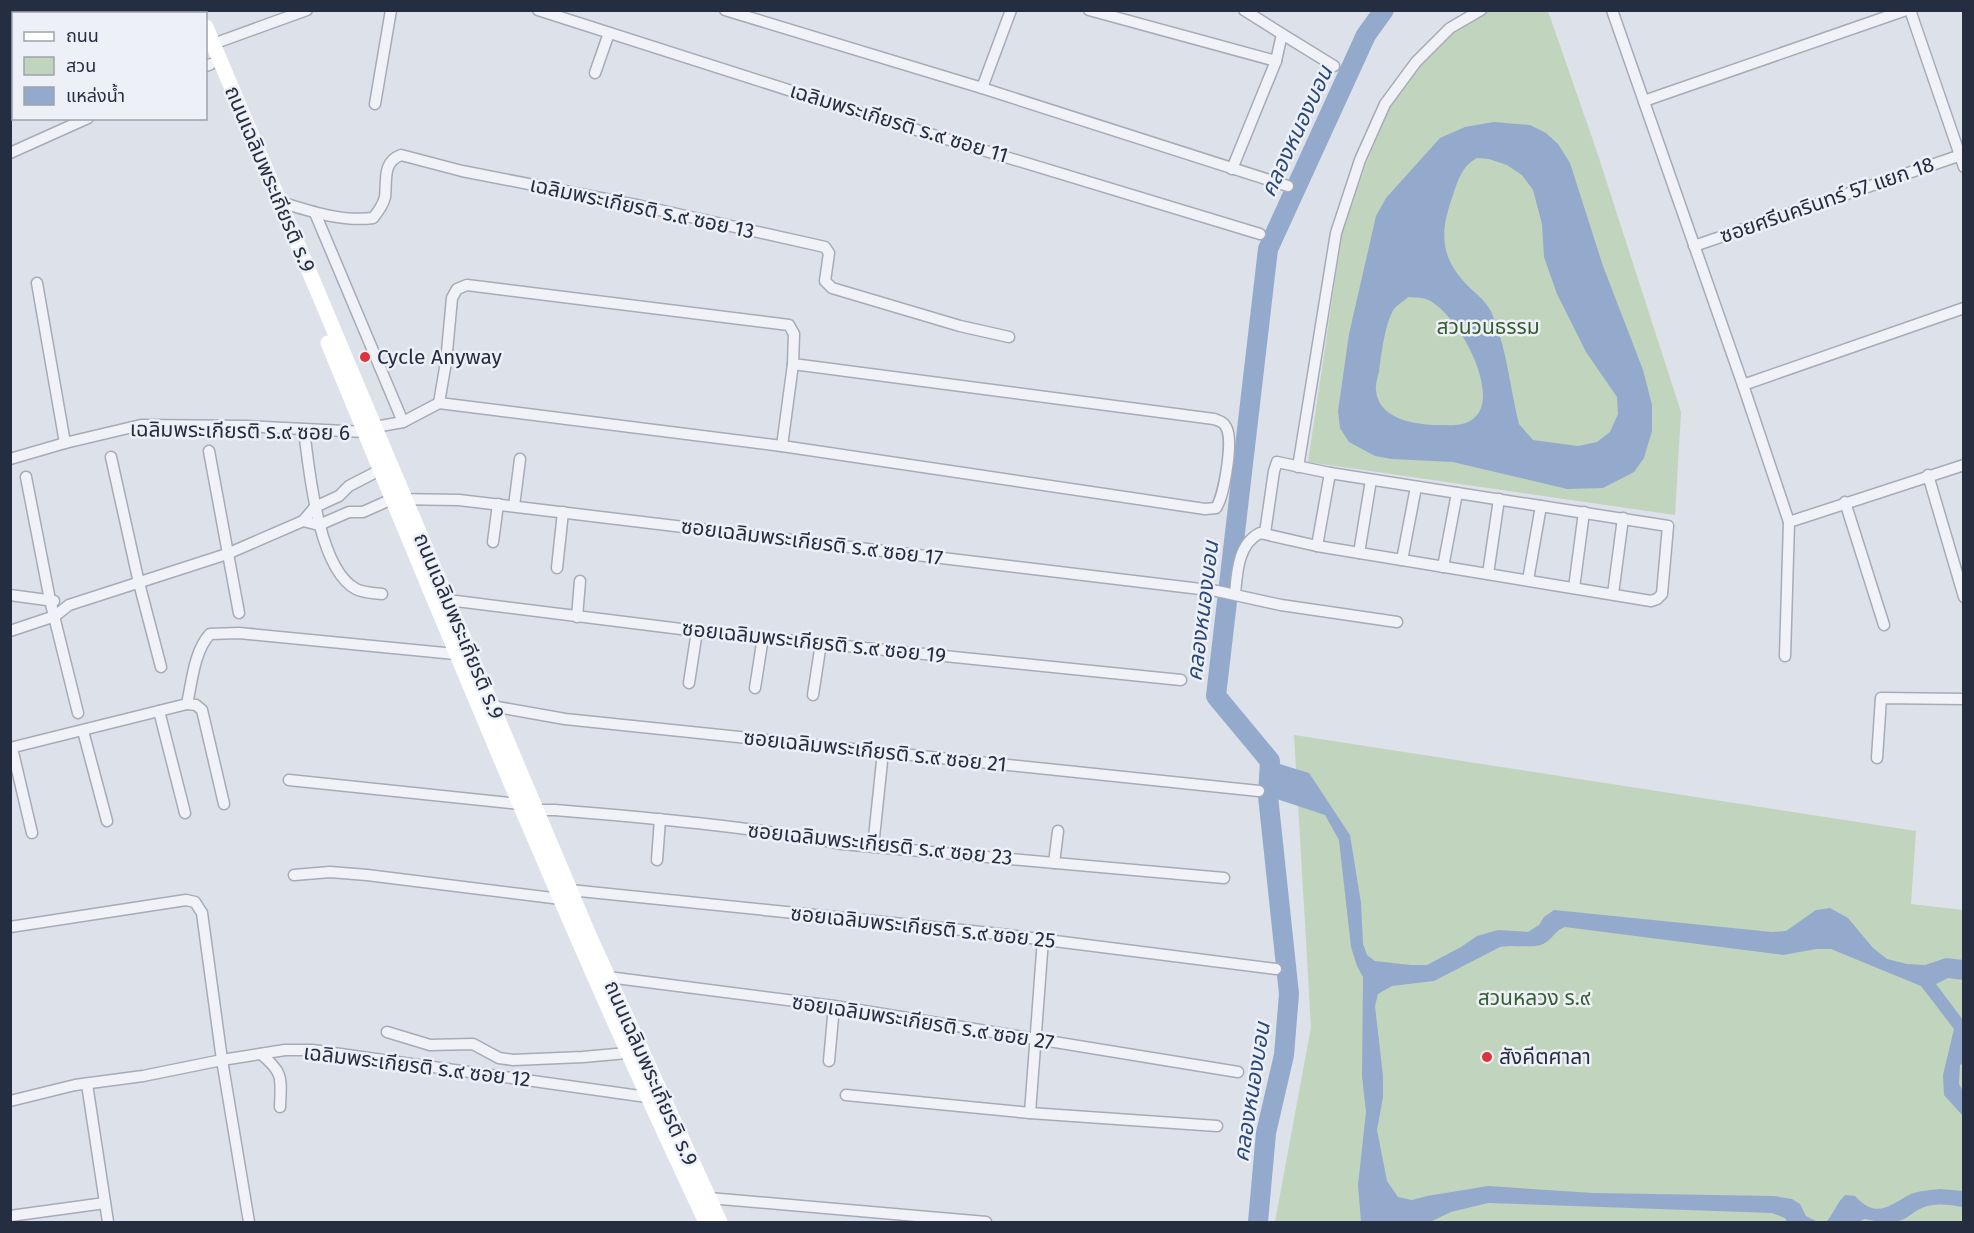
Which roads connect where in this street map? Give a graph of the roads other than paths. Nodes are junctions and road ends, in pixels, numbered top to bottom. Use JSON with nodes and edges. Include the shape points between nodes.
{"nodes":[{"id":1,"x":307,"y":10,"type":"edge"},
{"id":2,"x":391,"y":10,"type":"edge"},
{"id":3,"x":538,"y":10,"type":"edge"},
{"id":4,"x":725,"y":10,"type":"edge"},
{"id":5,"x":1011,"y":10,"type":"edge"},
{"id":6,"x":1089,"y":10,"type":"edge"},
{"id":7,"x":1244,"y":10,"type":"edge"},
{"id":8,"x":1481,"y":10,"type":"edge"},
{"id":9,"x":1612,"y":10,"type":"edge"},
{"id":10,"x":1908,"y":10,"type":"edge"},
{"id":11,"x":207,"y":33,"type":"edge"},
{"id":12,"x":609,"y":33,"type":"junction"},
{"id":13,"x":1282,"y":34,"type":"junction"},
{"id":14,"x":212,"y":62,"type":"edge"},
{"id":15,"x":1276,"y":62,"type":"junction"},
{"id":16,"x":1334,"y":66,"type":"dead end"},
{"id":17,"x":595,"y":73,"type":"dead end"},
{"id":18,"x":982,"y":88,"type":"junction"},
{"id":19,"x":1644,"y":101,"type":"junction"},
{"id":20,"x":375,"y":104,"type":"dead end"},
{"id":21,"x":84,"y":120,"type":"edge"},
{"id":22,"x":250,"y":144,"type":"junction"},
{"id":23,"x":10,"y":153,"type":"edge"},
{"id":24,"x":1961,"y":154,"type":"edge"},
{"id":25,"x":1964,"y":167,"type":"edge"},
{"id":26,"x":1232,"y":169,"type":"junction"},
{"id":27,"x":1288,"y":186,"type":"dead end"},
{"id":28,"x":280,"y":202,"type":"junction"},
{"id":29,"x":315,"y":213,"type":"junction"},
{"id":30,"x":1260,"y":234,"type":"dead end"},
{"id":31,"x":1694,"y":246,"type":"junction"},
{"id":32,"x":37,"y":283,"type":"dead end"},
{"id":33,"x":1964,"y":308,"type":"edge"},
{"id":34,"x":1009,"y":337,"type":"dead end"},
{"id":35,"x":793,"y":364,"type":"junction"},
{"id":36,"x":1743,"y":385,"type":"junction"},
{"id":37,"x":439,"y":403,"type":"junction"},
{"id":38,"x":403,"y":422,"type":"junction"},
{"id":39,"x":370,"y":429,"type":"junction"},
{"id":40,"x":304,"y":430,"type":"junction"},
{"id":41,"x":65,"y":443,"type":"junction"},
{"id":42,"x":782,"y":446,"type":"junction"},
{"id":43,"x":209,"y":451,"type":"dead end"},
{"id":44,"x":111,"y":457,"type":"dead end"},
{"id":45,"x":10,"y":459,"type":"edge"},
{"id":46,"x":520,"y":459,"type":"dead end"},
{"id":47,"x":1964,"y":465,"type":"edge"},
{"id":48,"x":1298,"y":467,"type":"junction"},
{"id":49,"x":380,"y":470,"type":"junction"},
{"id":50,"x":1330,"y":473,"type":"junction"},
{"id":51,"x":1928,"y":476,"type":"junction"},
{"id":52,"x":26,"y":477,"type":"dead end"},
{"id":53,"x":1371,"y":480,"type":"junction"},
{"id":54,"x":1416,"y":486,"type":"junction"},
{"id":55,"x":1457,"y":493,"type":"junction"},
{"id":56,"x":399,"y":499,"type":"junction"},
{"id":57,"x":1499,"y":500,"type":"junction"},
{"id":58,"x":1845,"y":502,"type":"junction"},
{"id":59,"x":498,"y":504,"type":"junction"},
{"id":60,"x":1542,"y":506,"type":"junction"},
{"id":61,"x":315,"y":507,"type":"junction"},
{"id":62,"x":513,"y":507,"type":"junction"},
{"id":63,"x":563,"y":512,"type":"junction"},
{"id":64,"x":1584,"y":512,"type":"junction"},
{"id":65,"x":1623,"y":518,"type":"junction"},
{"id":66,"x":303,"y":521,"type":"junction"},
{"id":67,"x":1789,"y":522,"type":"junction"},
{"id":68,"x":319,"y":525,"type":"junction"},
{"id":69,"x":1265,"y":533,"type":"junction"},
{"id":70,"x":493,"y":542,"type":"dead end"},
{"id":71,"x":1317,"y":546,"type":"junction"},
{"id":72,"x":1359,"y":553,"type":"junction"},
{"id":73,"x":227,"y":554,"type":"junction"},
{"id":74,"x":1402,"y":560,"type":"junction"},
{"id":75,"x":1443,"y":567,"type":"junction"},
{"id":76,"x":557,"y":568,"type":"dead end"},
{"id":77,"x":1488,"y":574,"type":"junction"},
{"id":78,"x":1528,"y":580,"type":"junction"},
{"id":79,"x":580,"y":581,"type":"dead end"},
{"id":80,"x":139,"y":584,"type":"junction"},
{"id":81,"x":1574,"y":588,"type":"junction"},
{"id":82,"x":382,"y":594,"type":"dead end"},
{"id":83,"x":1234,"y":594,"type":"junction"},
{"id":84,"x":1613,"y":594,"type":"junction"},
{"id":85,"x":10,"y":595,"type":"edge"},
{"id":86,"x":1964,"y":597,"type":"edge"},
{"id":87,"x":50,"y":600,"type":"junction"},
{"id":88,"x":448,"y":600,"type":"junction"},
{"id":89,"x":69,"y":604,"type":"junction"},
{"id":90,"x":239,"y":613,"type":"dead end"},
{"id":91,"x":55,"y":616,"type":"junction"},
{"id":92,"x":577,"y":617,"type":"junction"},
{"id":93,"x":1396,"y":622,"type":"dead end"},
{"id":94,"x":1884,"y":625,"type":"dead end"},
{"id":95,"x":10,"y":631,"type":"edge"},
{"id":96,"x":697,"y":631,"type":"junction"},
{"id":97,"x":763,"y":638,"type":"junction"},
{"id":98,"x":821,"y":644,"type":"junction"},
{"id":99,"x":455,"y":654,"type":"junction"},
{"id":100,"x":1785,"y":656,"type":"dead end"},
{"id":101,"x":160,"y":667,"type":"dead end"},
{"id":102,"x":1181,"y":680,"type":"dead end"},
{"id":103,"x":689,"y":683,"type":"dead end"},
{"id":104,"x":755,"y":688,"type":"dead end"},
{"id":105,"x":813,"y":695,"type":"dead end"},
{"id":106,"x":1964,"y":699,"type":"edge"},
{"id":107,"x":187,"y":704,"type":"junction"},
{"id":108,"x":492,"y":706,"type":"junction"},
{"id":109,"x":159,"y":711,"type":"junction"},
{"id":110,"x":78,"y":713,"type":"dead end"},
{"id":111,"x":83,"y":731,"type":"junction"},
{"id":112,"x":11,"y":748,"type":"edge"},
{"id":113,"x":883,"y":752,"type":"junction"},
{"id":114,"x":1877,"y":758,"type":"dead end"},
{"id":115,"x":290,"y":780,"type":"dead end"},
{"id":116,"x":1259,"y":791,"type":"dead end"},
{"id":117,"x":224,"y":804,"type":"dead end"},
{"id":118,"x":520,"y":804,"type":"junction"},
{"id":119,"x":536,"y":810,"type":"junction"},
{"id":120,"x":185,"y":813,"type":"dead end"},
{"id":121,"x":660,"y":819,"type":"junction"},
{"id":122,"x":107,"y":821,"type":"dead end"},
{"id":123,"x":1058,"y":831,"type":"dead end"},
{"id":124,"x":32,"y":833,"type":"dead end"},
{"id":125,"x":873,"y":847,"type":"junction"},
{"id":126,"x":657,"y":860,"type":"dead end"},
{"id":127,"x":1054,"y":863,"type":"junction"},
{"id":128,"x":294,"y":875,"type":"dead end"},
{"id":129,"x":1224,"y":878,"type":"dead end"},
{"id":130,"x":565,"y":894,"type":"junction"},
{"id":131,"x":10,"y":927,"type":"edge"},
{"id":132,"x":1043,"y":939,"type":"junction"},
{"id":133,"x":1276,"y":969,"type":"dead end"},
{"id":134,"x":608,"y":976,"type":"junction"},
{"id":135,"x":834,"y":1006,"type":"junction"},
{"id":136,"x":387,"y":1032,"type":"dead end"},
{"id":137,"x":1035,"y":1040,"type":"junction"},
{"id":138,"x":627,"y":1053,"type":"junction"},
{"id":139,"x":261,"y":1054,"type":"junction"},
{"id":140,"x":222,"y":1060,"type":"junction"},
{"id":141,"x":829,"y":1061,"type":"dead end"},
{"id":142,"x":1238,"y":1072,"type":"dead end"},
{"id":143,"x":87,"y":1084,"type":"junction"},
{"id":144,"x":846,"y":1095,"type":"dead end"},
{"id":145,"x":647,"y":1096,"type":"junction"},
{"id":146,"x":10,"y":1101,"type":"edge"},
{"id":147,"x":280,"y":1107,"type":"dead end"},
{"id":148,"x":1030,"y":1113,"type":"junction"},
{"id":149,"x":1217,"y":1126,"type":"dead end"},
{"id":150,"x":708,"y":1198,"type":"junction"},
{"id":151,"x":105,"y":1203,"type":"junction"},
{"id":152,"x":10,"y":1216,"type":"edge"},
{"id":153,"x":108,"y":1222,"type":"edge"},
{"id":154,"x":249,"y":1222,"type":"edge"},
{"id":155,"x":706,"y":1222,"type":"edge"},
{"id":156,"x":720,"y":1222,"type":"edge"},
{"id":157,"x":986,"y":1222,"type":"edge"}],
"edges":[{"from":1,"to":14,"type":"street"},
{"from":2,"to":20,"type":"street"},
{"from":3,"to":12,"type":"street","name":"เฉลิมพระเกียรติ ร.๙ ซอย 11"},
{"from":4,"to":18,"type":"street"},
{"from":5,"to":18,"type":"street"},
{"from":6,"to":15,"type":"street"},
{"from":7,"to":13,"type":"street"},
{"from":8,"to":48,"type":"street","via":[[1450,28],[1416,62],[1385,104],[1360,160],[1336,233]]},
{"from":9,"to":19,"type":"street"},
{"from":10,"to":19,"type":"street"},
{"from":10,"to":24,"type":"street"},
{"from":11,"to":14,"type":"main road","name":"ถนนเฉลิมพระเกียรติ ร.9"},
{"from":12,"to":17,"type":"street"},
{"from":12,"to":30,"type":"street","name":"เฉลิมพระเกียรติ ร.๙ ซอย 11"},
{"from":13,"to":15,"type":"street"},
{"from":13,"to":16,"type":"street"},
{"from":14,"to":22,"type":"main road","name":"ถนนเฉลิมพระเกียรติ ร.9"},
{"from":15,"to":26,"type":"street"},
{"from":18,"to":26,"type":"street"},
{"from":19,"to":31,"type":"street"},
{"from":21,"to":23,"type":"street"},
{"from":22,"to":28,"type":"main road","name":"ถนนเฉลิมพระเกียรติ ร.9"},
{"from":22,"to":39,"type":"main road","name":"ถนนเฉลิมพระเกียรติ ร.9"},
{"from":24,"to":25,"type":"street"},
{"from":24,"to":31,"type":"street","name":"ซอยศรีนครินทร์ 57 แยก 18"},
{"from":26,"to":27,"type":"street"},
{"from":28,"to":29,"type":"street","name":"เฉลิมพระเกียรติ ร.๙ ซอย 13"},
{"from":28,"to":39,"type":"main road","name":"ถนนเฉลิมพระเกียรติ ร.9"},
{"from":29,"to":34,"type":"street","name":"เฉลิมพระเกียรติ ร.๙ ซอย 13","via":[[359,220],[373,218],[385,198],[388,165],[401,155],[825,247],[829,253],[825,281],[832,288]]},
{"from":29,"to":38,"type":"street"},
{"from":31,"to":36,"type":"street"},
{"from":32,"to":41,"type":"street"},
{"from":33,"to":36,"type":"street"},
{"from":35,"to":37,"type":"street","via":[[794,334],[789,325],[467,285],[457,289],[452,298]]},
{"from":35,"to":42,"type":"street"},
{"from":35,"to":42,"type":"street","via":[[1214,419],[1227,428],[1229,446],[1220,502],[1216,508],[1205,509]]},
{"from":36,"to":67,"type":"street"},
{"from":37,"to":38,"type":"street","name":"เฉลิมพระเกียรติ ร.๙ ซอย 6"},
{"from":37,"to":42,"type":"street"},
{"from":38,"to":39,"type":"street","name":"เฉลิมพระเกียรติ ร.๙ ซอย 6"},
{"from":39,"to":40,"type":"street","name":"เฉลิมพระเกียรติ ร.๙ ซอย 6"},
{"from":39,"to":49,"type":"main road","name":"ถนนเฉลิมพระเกียรติ ร.9"},
{"from":39,"to":56,"type":"main road","name":"ถนนเฉลิมพระเกียรติ ร.9"},
{"from":40,"to":41,"type":"street","name":"เฉลิมพระเกียรติ ร.๙ ซอย 6","via":[[141,426]]},
{"from":40,"to":61,"type":"street"},
{"from":41,"to":45,"type":"street","name":"เฉลิมพระเกียรติ ร.๙ ซอย 6"},
{"from":43,"to":73,"type":"street"},
{"from":44,"to":80,"type":"street"},
{"from":46,"to":62,"type":"street"},
{"from":47,"to":51,"type":"street"},
{"from":48,"to":50,"type":"street"},
{"from":48,"to":69,"type":"street","via":[[1278,462]]},
{"from":49,"to":56,"type":"main road","name":"ถนนเฉลิมพระเกียรติ ร.9"},
{"from":49,"to":61,"type":"street"},
{"from":50,"to":53,"type":"street"},
{"from":50,"to":71,"type":"street"},
{"from":51,"to":58,"type":"street"},
{"from":51,"to":86,"type":"street"},
{"from":52,"to":87,"type":"street"},
{"from":53,"to":54,"type":"street"},
{"from":53,"to":72,"type":"street"},
{"from":54,"to":55,"type":"street"},
{"from":54,"to":74,"type":"street"},
{"from":55,"to":57,"type":"street"},
{"from":55,"to":75,"type":"street"},
{"from":56,"to":59,"type":"street","name":"ซอยเฉลิมพระเกียรติ ร.๙ ซอย 17"},
{"from":56,"to":68,"type":"street","via":[[363,512],[348,512]]},
{"from":56,"to":88,"type":"main road","name":"ถนนเฉลิมพระเกียรติ ร.9"},
{"from":56,"to":99,"type":"main road","name":"ถนนเฉลิมพระเกียรติ ร.9"},
{"from":57,"to":60,"type":"street"},
{"from":57,"to":77,"type":"street"},
{"from":58,"to":67,"type":"street"},
{"from":58,"to":94,"type":"street"},
{"from":59,"to":62,"type":"street","name":"ซอยเฉลิมพระเกียรติ ร.๙ ซอย 17"},
{"from":59,"to":70,"type":"street"},
{"from":60,"to":64,"type":"street"},
{"from":60,"to":78,"type":"street"},
{"from":61,"to":66,"type":"street"},
{"from":61,"to":68,"type":"street"},
{"from":62,"to":63,"type":"street","name":"ซอยเฉลิมพระเกียรติ ร.๙ ซอย 17"},
{"from":63,"to":76,"type":"street"},
{"from":63,"to":83,"type":"street","name":"ซอยเฉลิมพระเกียรติ ร.๙ ซอย 17"},
{"from":64,"to":65,"type":"street"},
{"from":64,"to":81,"type":"street"},
{"from":65,"to":84,"type":"street"},
{"from":65,"to":84,"type":"street","via":[[1668,525],[1662,594],[1651,601]]},
{"from":66,"to":68,"type":"street"},
{"from":66,"to":73,"type":"street"},
{"from":67,"to":100,"type":"street"},
{"from":68,"to":82,"type":"street","via":[[336,569],[345,580],[354,588]]},
{"from":69,"to":71,"type":"street"},
{"from":69,"to":83,"type":"street","via":[[1252,537],[1240,556]]},
{"from":71,"to":72,"type":"street"},
{"from":72,"to":74,"type":"street"},
{"from":73,"to":80,"type":"street"},
{"from":73,"to":90,"type":"street"},
{"from":74,"to":75,"type":"street"},
{"from":75,"to":77,"type":"street"},
{"from":77,"to":78,"type":"street"},
{"from":78,"to":81,"type":"street"},
{"from":79,"to":92,"type":"street"},
{"from":80,"to":89,"type":"street"},
{"from":80,"to":101,"type":"street"},
{"from":81,"to":84,"type":"street"},
{"from":83,"to":93,"type":"street","name":"ซอยเฉลิมพระเกียรติ ร.๙ ซอย 17"},
{"from":85,"to":87,"type":"street"},
{"from":87,"to":89,"type":"street"},
{"from":87,"to":91,"type":"street"},
{"from":88,"to":92,"type":"street","name":"ซอยเฉลิมพระเกียรติ ร.๙ ซอย 19"},
{"from":88,"to":108,"type":"main road","name":"ถนนเฉลิมพระเกียรติ ร.9"},
{"from":89,"to":91,"type":"street"},
{"from":91,"to":95,"type":"street"},
{"from":91,"to":110,"type":"street"},
{"from":92,"to":96,"type":"street","name":"ซอยเฉลิมพระเกียรติ ร.๙ ซอย 19"},
{"from":96,"to":97,"type":"street","name":"ซอยเฉลิมพระเกียรติ ร.๙ ซอย 19"},
{"from":96,"to":103,"type":"street"},
{"from":97,"to":98,"type":"street","name":"ซอยเฉลิมพระเกียรติ ร.๙ ซอย 19"},
{"from":97,"to":104,"type":"street"},
{"from":98,"to":102,"type":"street","name":"ซอยเฉลิมพระเกียรติ ร.๙ ซอย 19"},
{"from":98,"to":105,"type":"street"},
{"from":99,"to":107,"type":"street","via":[[239,633],[210,634],[199,652]]},
{"from":99,"to":118,"type":"main road","name":"ถนนเฉลิมพระเกียรติ ร.9"},
{"from":106,"to":114,"type":"street","via":[[1881,698]]},
{"from":107,"to":109,"type":"street"},
{"from":107,"to":117,"type":"street","via":[[202,710]]},
{"from":108,"to":113,"type":"street","name":"ซอยเฉลิมพระเกียรติ ร.๙ ซอย 21","via":[[565,718]]},
{"from":108,"to":119,"type":"main road","name":"ถนนเฉลิมพระเกียรติ ร.9"},
{"from":109,"to":111,"type":"street"},
{"from":109,"to":120,"type":"street"},
{"from":111,"to":112,"type":"street"},
{"from":111,"to":122,"type":"street"},
{"from":112,"to":124,"type":"street"},
{"from":113,"to":116,"type":"street","name":"ซอยเฉลิมพระเกียรติ ร.๙ ซอย 21"},
{"from":113,"to":125,"type":"street"},
{"from":115,"to":118,"type":"street"},
{"from":118,"to":130,"type":"main road","name":"ถนนเฉลิมพระเกียรติ ร.9"},
{"from":119,"to":121,"type":"street","name":"ซอยเฉลิมพระเกียรติ ร.๙ ซอย 23"},
{"from":119,"to":130,"type":"main road","name":"ถนนเฉลิมพระเกียรติ ร.9"},
{"from":121,"to":125,"type":"street","name":"ซอยเฉลิมพระเกียรติ ร.๙ ซอย 23"},
{"from":121,"to":126,"type":"street"},
{"from":123,"to":127,"type":"street"},
{"from":125,"to":127,"type":"street","name":"ซอยเฉลิมพระเกียรติ ร.๙ ซอย 23"},
{"from":127,"to":129,"type":"street","name":"ซอยเฉลิมพระเกียรติ ร.๙ ซอย 23"},
{"from":128,"to":130,"type":"street","name":"ซอยเฉลิมพระเกียรติ ร.๙ ซอย 25","via":[[367,874]]},
{"from":130,"to":132,"type":"street","name":"ซอยเฉลิมพระเกียรติ ร.๙ ซอย 25"},
{"from":130,"to":134,"type":"main road","name":"ถนนเฉลิมพระเกียรติ ร.9"},
{"from":130,"to":138,"type":"main road","name":"ถนนเฉลิมพระเกียรติ ร.9"},
{"from":131,"to":140,"type":"street","via":[[186,900],[195,902],[202,913]]},
{"from":132,"to":133,"type":"street","name":"ซอยเฉลิมพระเกียรติ ร.๙ ซอย 25"},
{"from":132,"to":137,"type":"street"},
{"from":134,"to":135,"type":"street","name":"ซอยเฉลิมพระเกียรติ ร.๙ ซอย 27"},
{"from":134,"to":150,"type":"main road","name":"ถนนเฉลิมพระเกียรติ ร.9"},
{"from":135,"to":137,"type":"street","name":"ซอยเฉลิมพระเกียรติ ร.๙ ซอย 27"},
{"from":135,"to":141,"type":"street"},
{"from":136,"to":138,"type":"street","via":[[430,1045],[472,1044],[499,1058],[513,1060]]},
{"from":137,"to":142,"type":"street","name":"ซอยเฉลิมพระเกียรติ ร.๙ ซอย 27"},
{"from":137,"to":148,"type":"street"},
{"from":138,"to":145,"type":"main road","name":"ถนนเฉลิมพระเกียรติ ร.9"},
{"from":139,"to":140,"type":"street","name":"เฉลิมพระเกียรติ ร.๙ ซอย 12"},
{"from":139,"to":145,"type":"street","name":"เฉลิมพระเกียรติ ร.๙ ซอย 12","via":[[312,1050]]},
{"from":139,"to":147,"type":"street","via":[[279,1072]]},
{"from":140,"to":143,"type":"street","name":"เฉลิมพระเกียรติ ร.๙ ซอย 12"},
{"from":140,"to":154,"type":"street"},
{"from":143,"to":146,"type":"street","name":"เฉลิมพระเกียรติ ร.๙ ซอย 12"},
{"from":143,"to":151,"type":"street"},
{"from":144,"to":148,"type":"street"},
{"from":145,"to":155,"type":"main road","name":"ถนนเฉลิมพระเกียรติ ร.9"},
{"from":148,"to":149,"type":"street"},
{"from":150,"to":156,"type":"main road","name":"ถนนเฉลิมพระเกียรติ ร.9"},
{"from":150,"to":157,"type":"street"},
{"from":151,"to":152,"type":"street"},
{"from":151,"to":153,"type":"street"}]}
